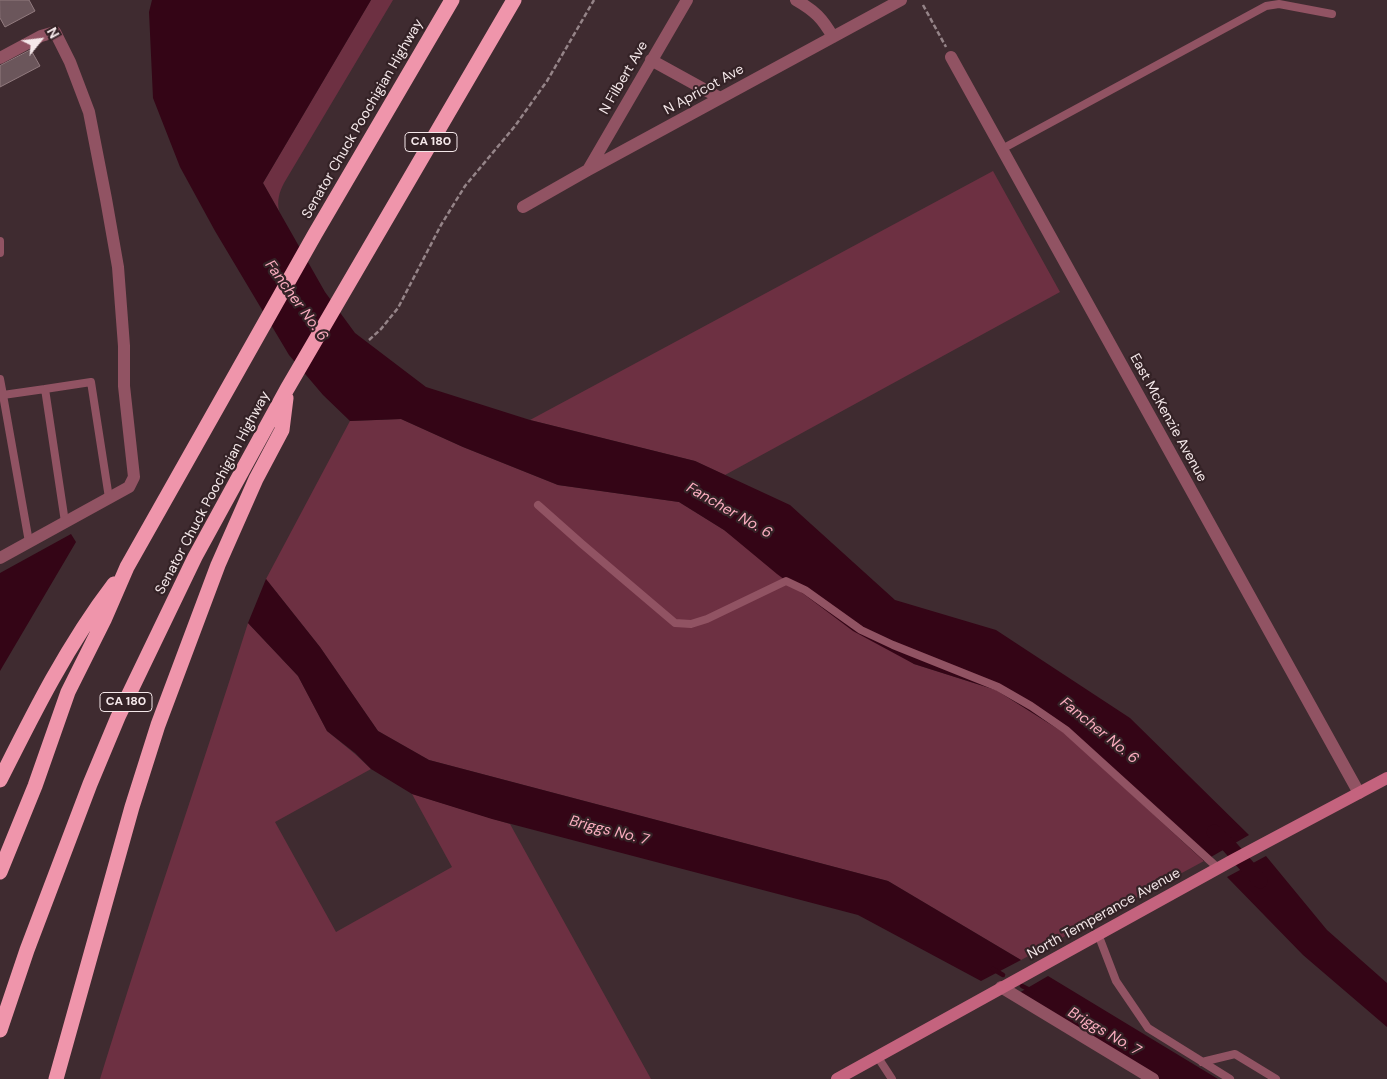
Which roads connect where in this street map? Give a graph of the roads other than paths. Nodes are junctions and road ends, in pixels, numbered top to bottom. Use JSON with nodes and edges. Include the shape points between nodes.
{"nodes":[{"id":1,"x":452,"y":0,"type":"edge"},
{"id":2,"x":514,"y":0,"type":"edge"},
{"id":3,"x":686,"y":0,"type":"edge"},
{"id":4,"x":796,"y":0,"type":"edge"},
{"id":5,"x":900,"y":0,"type":"edge"},
{"id":6,"x":1332,"y":14,"type":"dead end"},
{"id":7,"x":833,"y":37,"type":"junction"},
{"id":8,"x":951,"y":57,"type":"road end"},
{"id":9,"x":0,"y":58,"type":"edge"},
{"id":10,"x":652,"y":60,"type":"junction"},
{"id":11,"x":720,"y":98,"type":"junction"},
{"id":12,"x":1002,"y":149,"type":"junction"},
{"id":13,"x":588,"y":170,"type":"junction"},
{"id":14,"x":523,"y":208,"type":"dead end"},
{"id":15,"x":0,"y":241,"type":"edge"},
{"id":16,"x":0,"y":253,"type":"edge"},
{"id":17,"x":0,"y":379,"type":"edge"},
{"id":18,"x":45,"y":389,"type":"junction"},
{"id":19,"x":287,"y":389,"type":"junction"},
{"id":20,"x":4,"y":395,"type":"junction"},
{"id":21,"x":109,"y":498,"type":"junction"},
{"id":22,"x":538,"y":505,"type":"dead end"},
{"id":23,"x":65,"y":522,"type":"junction"},
{"id":24,"x":29,"y":542,"type":"junction"},
{"id":25,"x":0,"y":558,"type":"edge"},
{"id":26,"x":127,"y":567,"type":"junction"},
{"id":27,"x":1387,"y":778,"type":"edge"},
{"id":28,"x":0,"y":780,"type":"edge"},
{"id":29,"x":1359,"y":793,"type":"junction"},
{"id":30,"x":1218,"y":868,"type":"junction"},
{"id":31,"x":0,"y":872,"type":"edge"},
{"id":32,"x":1098,"y":934,"type":"junction"},
{"id":33,"x":1001,"y":987,"type":"junction"},
{"id":34,"x":0,"y":1030,"type":"edge"},
{"id":35,"x":877,"y":1056,"type":"junction"},
{"id":36,"x":1202,"y":1062,"type":"junction"},
{"id":37,"x":843,"y":1078,"type":"edge"},
{"id":38,"x":56,"y":1079,"type":"edge"},
{"id":39,"x":892,"y":1079,"type":"edge"},
{"id":40,"x":1153,"y":1079,"type":"edge"},
{"id":41,"x":1230,"y":1079,"type":"edge"},
{"id":42,"x":1276,"y":1079,"type":"edge"}],
"edges":[{"from":1,"to":26,"type":"highway","name":"Senator Chuck Poochigian Highway","via":[[248,350]]},
{"from":2,"to":19,"type":"highway","name":"Senator Chuck Poochigian Highway","number":"CA 180"},
{"from":3,"to":10,"type":"street","name":"N Filbert Ave"},
{"from":4,"to":7,"type":"street","via":[[813,9]]},
{"from":5,"to":7,"type":"street","name":"N Apricot Ave"},
{"from":6,"to":12,"type":"lane","via":[[1279,4],[1266,6]]},
{"from":7,"to":11,"type":"street","name":"N Apricot Ave"},
{"from":8,"to":12,"type":"street","name":"East McKenzie Avenue"},
{"from":9,"to":21,"type":"street","via":[[54,32],[70,62],[89,112],[118,267],[124,386],[134,477],[128,487]]},
{"from":10,"to":11,"type":"street"},
{"from":10,"to":13,"type":"street","name":"N Filbert Ave"},
{"from":11,"to":13,"type":"street","name":"N Apricot Ave"},
{"from":12,"to":29,"type":"street","name":"East McKenzie Avenue"},
{"from":13,"to":14,"type":"street","name":"N Apricot Ave"},
{"from":15,"to":16,"type":"lane"},
{"from":17,"to":20,"type":"lane"},
{"from":18,"to":20,"type":"lane"},
{"from":18,"to":21,"type":"lane","via":[[90,382]]},
{"from":18,"to":23,"type":"lane"},
{"from":19,"to":34,"type":"highway","name":"Senator Chuck Poochigian Highway","number":"CA 180","via":[[194,557],[118,717],[56,872]]},
{"from":19,"to":38,"type":"highway","via":[[282,430],[256,479],[218,565],[158,725]]},
{"from":20,"to":24,"type":"lane"},
{"from":21,"to":23,"type":"street"},
{"from":22,"to":30,"type":"lane","via":[[675,623],[691,624],[707,619],[786,580],[861,630],[998,687],[1066,730]]},
{"from":23,"to":24,"type":"street"},
{"from":24,"to":25,"type":"street"},
{"from":26,"to":28,"type":"highway","via":[[98,605],[52,678]]},
{"from":26,"to":31,"type":"highway","name":"Senator Chuck Poochigian Highway","via":[[68,692]]},
{"from":27,"to":29,"type":"main road","name":"North Temperance Avenue"},
{"from":29,"to":30,"type":"main road","name":"North Temperance Avenue"},
{"from":30,"to":32,"type":"main road","name":"North Temperance Avenue"},
{"from":32,"to":33,"type":"main road","name":"North Temperance Avenue"},
{"from":32,"to":36,"type":"lane","via":[[1116,981],[1148,1028]]},
{"from":33,"to":35,"type":"main road","name":"North Temperance Avenue"},
{"from":33,"to":40,"type":"street"},
{"from":35,"to":37,"type":"main road","name":"North Temperance Avenue"},
{"from":35,"to":39,"type":"lane"},
{"from":36,"to":41,"type":"lane"},
{"from":36,"to":42,"type":"lane","via":[[1235,1054]]}]}
